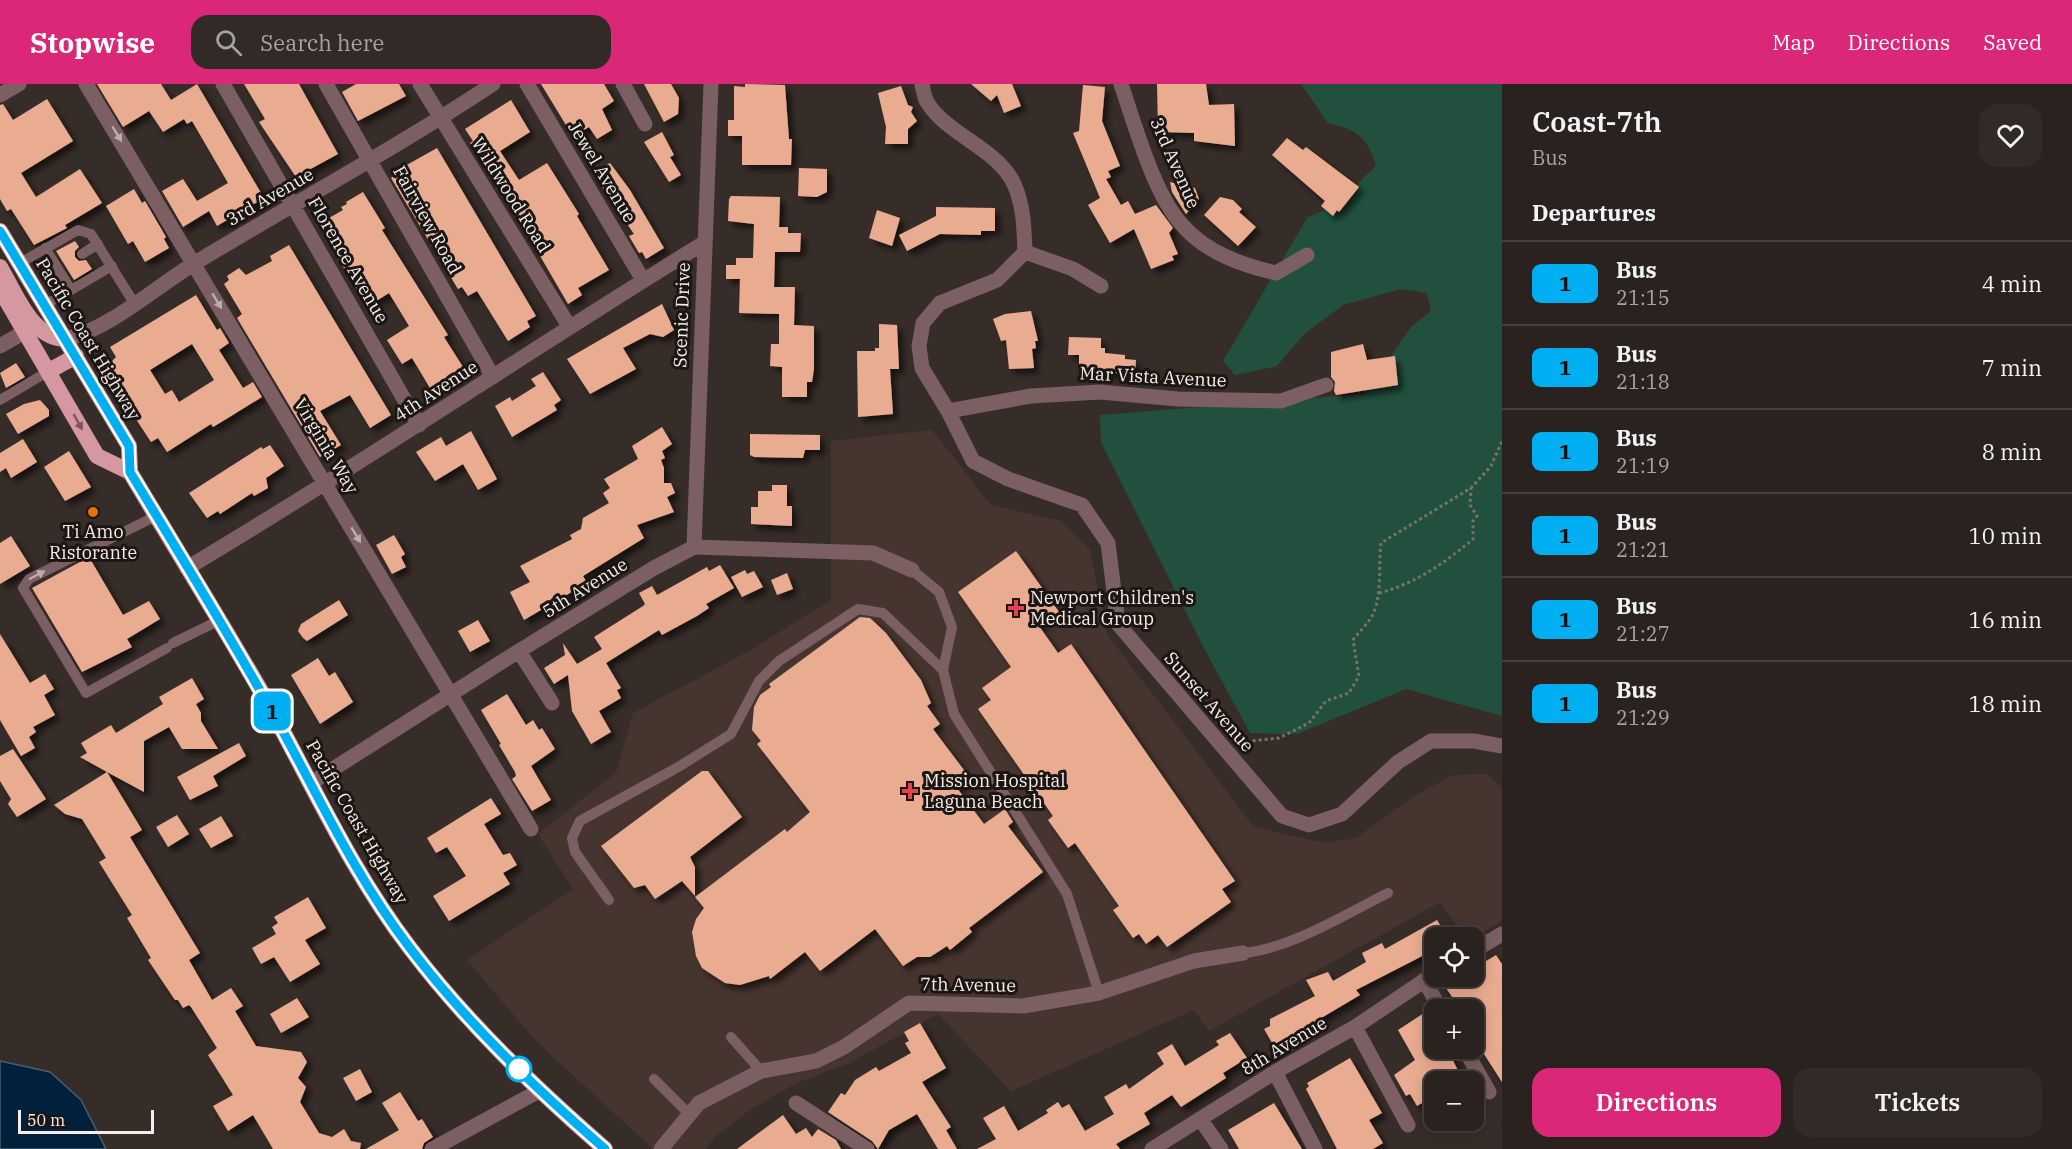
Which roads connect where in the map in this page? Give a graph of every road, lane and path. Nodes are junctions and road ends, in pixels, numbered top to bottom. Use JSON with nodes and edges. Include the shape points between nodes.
{"nodes":[{"id":1,"x":19,"y":84,"type":"edge"},
{"id":2,"x":86,"y":84,"type":"edge"},
{"id":3,"x":223,"y":84,"type":"edge"},
{"id":4,"x":326,"y":84,"type":"edge"},
{"id":5,"x":420,"y":84,"type":"edge"},
{"id":6,"x":493,"y":84,"type":"edge"},
{"id":7,"x":526,"y":84,"type":"edge"},
{"id":8,"x":623,"y":84,"type":"edge"},
{"id":9,"x":711,"y":84,"type":"edge"},
{"id":10,"x":921,"y":84,"type":"edge"},
{"id":11,"x":1121,"y":84,"type":"edge"},
{"id":12,"x":0,"y":94,"type":"edge"},
{"id":13,"x":441,"y":118,"type":"junction"},
{"id":14,"x":645,"y":123,"type":"dead end"},
{"id":15,"x":371,"y":160,"type":"junction"},
{"id":16,"x":294,"y":207,"type":"junction"},
{"id":17,"x":0,"y":231,"type":"edge"},
{"id":18,"x":704,"y":243,"type":"junction"},
{"id":19,"x":98,"y":244,"type":"junction"},
{"id":20,"x":45,"y":248,"type":"junction"},
{"id":21,"x":1025,"y":252,"type":"junction"},
{"id":22,"x":82,"y":254,"type":"dead end"},
{"id":23,"x":1306,"y":255,"type":"dead end"},
{"id":24,"x":20,"y":263,"type":"junction"},
{"id":25,"x":194,"y":264,"type":"junction"},
{"id":26,"x":112,"y":266,"type":"junction"},
{"id":27,"x":0,"y":267,"type":"edge"},
{"id":28,"x":643,"y":280,"type":"junction"},
{"id":29,"x":1101,"y":286,"type":"dead end"},
{"id":30,"x":0,"y":290,"type":"edge"},
{"id":31,"x":71,"y":290,"type":"junction"},
{"id":32,"x":134,"y":303,"type":"junction"},
{"id":33,"x":45,"y":305,"type":"junction"},
{"id":34,"x":569,"y":326,"type":"junction"},
{"id":35,"x":26,"y":331,"type":"junction"},
{"id":36,"x":65,"y":339,"type":"junction"},
{"id":37,"x":0,"y":346,"type":"edge"},
{"id":38,"x":76,"y":356,"type":"junction"},
{"id":39,"x":49,"y":371,"type":"junction"},
{"id":40,"x":493,"y":377,"type":"junction"},
{"id":41,"x":1326,"y":385,"type":"dead end"},
{"id":42,"x":0,"y":400,"type":"edge"},
{"id":43,"x":948,"y":411,"type":"junction"},
{"id":44,"x":419,"y":425,"type":"junction"},
{"id":45,"x":1502,"y":441,"type":"edge"},
{"id":46,"x":130,"y":472,"type":"junction"},
{"id":47,"x":326,"y":485,"type":"junction"},
{"id":48,"x":1471,"y":488,"type":"junction"},
{"id":49,"x":156,"y":516,"type":"junction"},
{"id":50,"x":694,"y":547,"type":"junction"},
{"id":51,"x":187,"y":568,"type":"junction"},
{"id":52,"x":912,"y":570,"type":"joint"},
{"id":53,"x":1379,"y":593,"type":"junction"},
{"id":54,"x":218,"y":621,"type":"junction"},
{"id":55,"x":519,"y":651,"type":"junction"},
{"id":56,"x":943,"y":670,"type":"junction"},
{"id":57,"x":452,"y":693,"type":"junction"},
{"id":58,"x":552,"y":703,"type":"dead end"},
{"id":59,"x":1502,"y":746,"type":"edge"},
{"id":60,"x":1229,"y":754,"type":"junction"},
{"id":61,"x":311,"y":783,"type":"junction"},
{"id":62,"x":531,"y":829,"type":"dead end"},
{"id":63,"x":1388,"y":893,"type":"dead end"},
{"id":64,"x":609,"y":900,"type":"dead end"},
{"id":65,"x":1502,"y":935,"type":"edge"},
{"id":66,"x":1484,"y":945,"type":"edge"},
{"id":67,"x":1243,"y":953,"type":"joint"},
{"id":68,"x":1424,"y":980,"type":"edge"},
{"id":69,"x":1099,"y":993,"type":"junction"},
{"id":70,"x":1355,"y":1027,"type":"junction"},
{"id":71,"x":731,"y":1038,"type":"dead end"},
{"id":72,"x":1470,"y":1059,"type":"edge"},
{"id":73,"x":761,"y":1071,"type":"junction"},
{"id":74,"x":1275,"y":1072,"type":"junction"},
{"id":75,"x":654,"y":1079,"type":"dead end"},
{"id":76,"x":539,"y":1091,"type":"junction"},
{"id":77,"x":1489,"y":1092,"type":"dead end"},
{"id":78,"x":796,"y":1103,"type":"dead end"},
{"id":79,"x":690,"y":1115,"type":"junction"},
{"id":80,"x":1201,"y":1120,"type":"junction"},
{"id":81,"x":1408,"y":1125,"type":"dead end"},
{"id":82,"x":432,"y":1149,"type":"edge"},
{"id":83,"x":605,"y":1149,"type":"edge"},
{"id":84,"x":661,"y":1149,"type":"edge"},
{"id":85,"x":867,"y":1149,"type":"edge"},
{"id":86,"x":1152,"y":1149,"type":"edge"},
{"id":87,"x":1221,"y":1149,"type":"edge"},
{"id":88,"x":1315,"y":1149,"type":"edge"}],
"edges":[{"from":1,"to":12,"type":"street"},
{"from":2,"to":25,"type":"street","name":"Virginia Way","one_way":true},
{"from":3,"to":16,"type":"street","name":"Florence Avenue"},
{"from":4,"to":15,"type":"street","name":"Fairview Road"},
{"from":5,"to":13,"type":"street","name":"Wildwood Road"},
{"from":6,"to":13,"type":"street","name":"3rd Avenue"},
{"from":7,"to":28,"type":"street","name":"Jewel Avenue"},
{"from":8,"to":14,"type":"street"},
{"from":9,"to":18,"type":"street","name":"Scenic Drive"},
{"from":10,"to":21,"type":"street","via":[[927,102],[1004,169],[1013,182],[1022,207]]},
{"from":11,"to":23,"type":"street","name":"3rd Avenue","via":[[1156,178],[1183,227],[1204,244],[1241,264],[1276,273]]},
{"from":13,"to":15,"type":"street","name":"3rd Avenue"},
{"from":13,"to":34,"type":"street","name":"Wildwood Road"},
{"from":15,"to":16,"type":"street","name":"3rd Avenue"},
{"from":15,"to":40,"type":"street","name":"Fairview Road"},
{"from":16,"to":25,"type":"street","name":"3rd Avenue"},
{"from":16,"to":44,"type":"street","name":"Florence Avenue"},
{"from":17,"to":24,"type":"highway","name":"Pacific Coast Highway"},
{"from":18,"to":28,"type":"street","name":"4th Avenue"},
{"from":18,"to":50,"type":"street","name":"Scenic Drive"},
{"from":19,"to":20,"type":"lane","via":[[88,231],[78,230]]},
{"from":19,"to":22,"type":"lane"},
{"from":19,"to":26,"type":"lane"},
{"from":20,"to":24,"type":"lane"},
{"from":20,"to":31,"type":"lane"},
{"from":21,"to":29,"type":"street","via":[[1073,269]]},
{"from":21,"to":43,"type":"street","via":[[997,280],[940,303],[923,323],[919,346],[922,368]]},
{"from":24,"to":33,"type":"highway","name":"Pacific Coast Highway"},
{"from":25,"to":32,"type":"street","name":"3rd Avenue"},
{"from":25,"to":47,"type":"street","name":"Virginia Way","one_way":true},
{"from":26,"to":31,"type":"lane"},
{"from":26,"to":32,"type":"lane"},
{"from":27,"to":36,"type":"highway","via":[[36,325],[49,336]]},
{"from":28,"to":34,"type":"street","name":"4th Avenue"},
{"from":30,"to":35,"type":"highway"},
{"from":31,"to":33,"type":"lane"},
{"from":32,"to":36,"type":"street","name":"3rd Avenue","via":[[89,333]]},
{"from":33,"to":36,"type":"highway","name":"Pacific Coast Highway"},
{"from":34,"to":40,"type":"street","name":"4th Avenue"},
{"from":35,"to":37,"type":"street"},
{"from":35,"to":39,"type":"highway"},
{"from":36,"to":38,"type":"highway","name":"Pacific Coast Highway"},
{"from":38,"to":39,"type":"highway"},
{"from":38,"to":46,"type":"highway","name":"Pacific Coast Highway","via":[[129,446]]},
{"from":39,"to":42,"type":"lane"},
{"from":39,"to":46,"type":"highway","one_way":true,"via":[[97,456]]},
{"from":40,"to":44,"type":"street","name":"4th Avenue"},
{"from":41,"to":43,"type":"street","name":"Mar Vista Avenue","via":[[1281,401],[1179,399],[1100,392],[1030,396]]},
{"from":43,"to":60,"type":"street","name":"Sunset Avenue","via":[[973,461],[1008,479],[1082,505],[1108,543],[1118,624]]},
{"from":44,"to":47,"type":"street","name":"4th Avenue"},
{"from":45,"to":48,"type":"path","via":[[1491,466]]},
{"from":46,"to":49,"type":"highway","name":"Pacific Coast Highway"},
{"from":47,"to":51,"type":"street","name":"4th Avenue"},
{"from":47,"to":57,"type":"street","name":"Virginia Way","one_way":true},
{"from":48,"to":53,"type":"path","via":[[1381,543]]},
{"from":48,"to":53,"type":"path","via":[[1470,505],[1477,516],[1473,521],[1473,539],[1451,558],[1400,588]]},
{"from":49,"to":51,"type":"highway","name":"Pacific Coast Highway"},
{"from":54,"to":49,"type":"lane","one_way":true,"via":[[86,693],[53,640],[23,588],[29,579]]},
{"from":50,"to":52,"type":"street","via":[[873,553]]},
{"from":50,"to":55,"type":"street","name":"5th Avenue"},
{"from":51,"to":54,"type":"highway","name":"Pacific Coast Highway"},
{"from":52,"to":56,"type":"lane","via":[[939,592],[952,627]]},
{"from":53,"to":60,"type":"path","via":[[1372,616],[1353,640],[1359,676],[1349,693],[1326,701],[1309,723],[1279,738],[1251,741]]},
{"from":54,"to":61,"type":"highway","name":"Pacific Coast Highway"},
{"from":55,"to":57,"type":"street","name":"5th Avenue"},
{"from":55,"to":58,"type":"street"},
{"from":56,"to":64,"type":"lane","via":[[883,613],[858,609],[779,661],[759,681],[731,734],[580,821],[572,838],[575,852]]},
{"from":56,"to":69,"type":"lane","via":[[954,714],[1067,894]]},
{"from":57,"to":61,"type":"street","name":"5th Avenue"},
{"from":57,"to":62,"type":"street","name":"Virginia Way"},
{"from":59,"to":60,"type":"street","name":"Sunset Avenue","via":[[1474,741],[1431,741],[1398,762],[1342,814],[1309,825],[1282,816]]},
{"from":61,"to":76,"type":"highway","name":"Pacific Coast Highway","via":[[377,902],[410,948]]},
{"from":63,"to":67,"type":"lane","via":[[1261,951]]},
{"from":65,"to":66,"type":"street"},
{"from":67,"to":69,"type":"street","name":"7th Avenue","via":[[1194,961]]},
{"from":68,"to":70,"type":"street","name":"8th Avenue"},
{"from":69,"to":73,"type":"street","name":"7th Avenue","via":[[1023,1006],[909,1003],[816,1062]]},
{"from":70,"to":74,"type":"street","name":"8th Avenue"},
{"from":70,"to":81,"type":"street"},
{"from":71,"to":73,"type":"lane"},
{"from":72,"to":77,"type":"street"},
{"from":73,"to":79,"type":"street","name":"7th Avenue","via":[[699,1103]]},
{"from":74,"to":80,"type":"street","name":"8th Avenue"},
{"from":74,"to":88,"type":"street"},
{"from":75,"to":79,"type":"lane"},
{"from":76,"to":82,"type":"street"},
{"from":76,"to":83,"type":"highway","name":"Pacific Coast Highway"},
{"from":78,"to":85,"type":"street"},
{"from":79,"to":84,"type":"street","name":"7th Avenue"},
{"from":80,"to":86,"type":"street","name":"8th Avenue"},
{"from":80,"to":87,"type":"street"}]}
